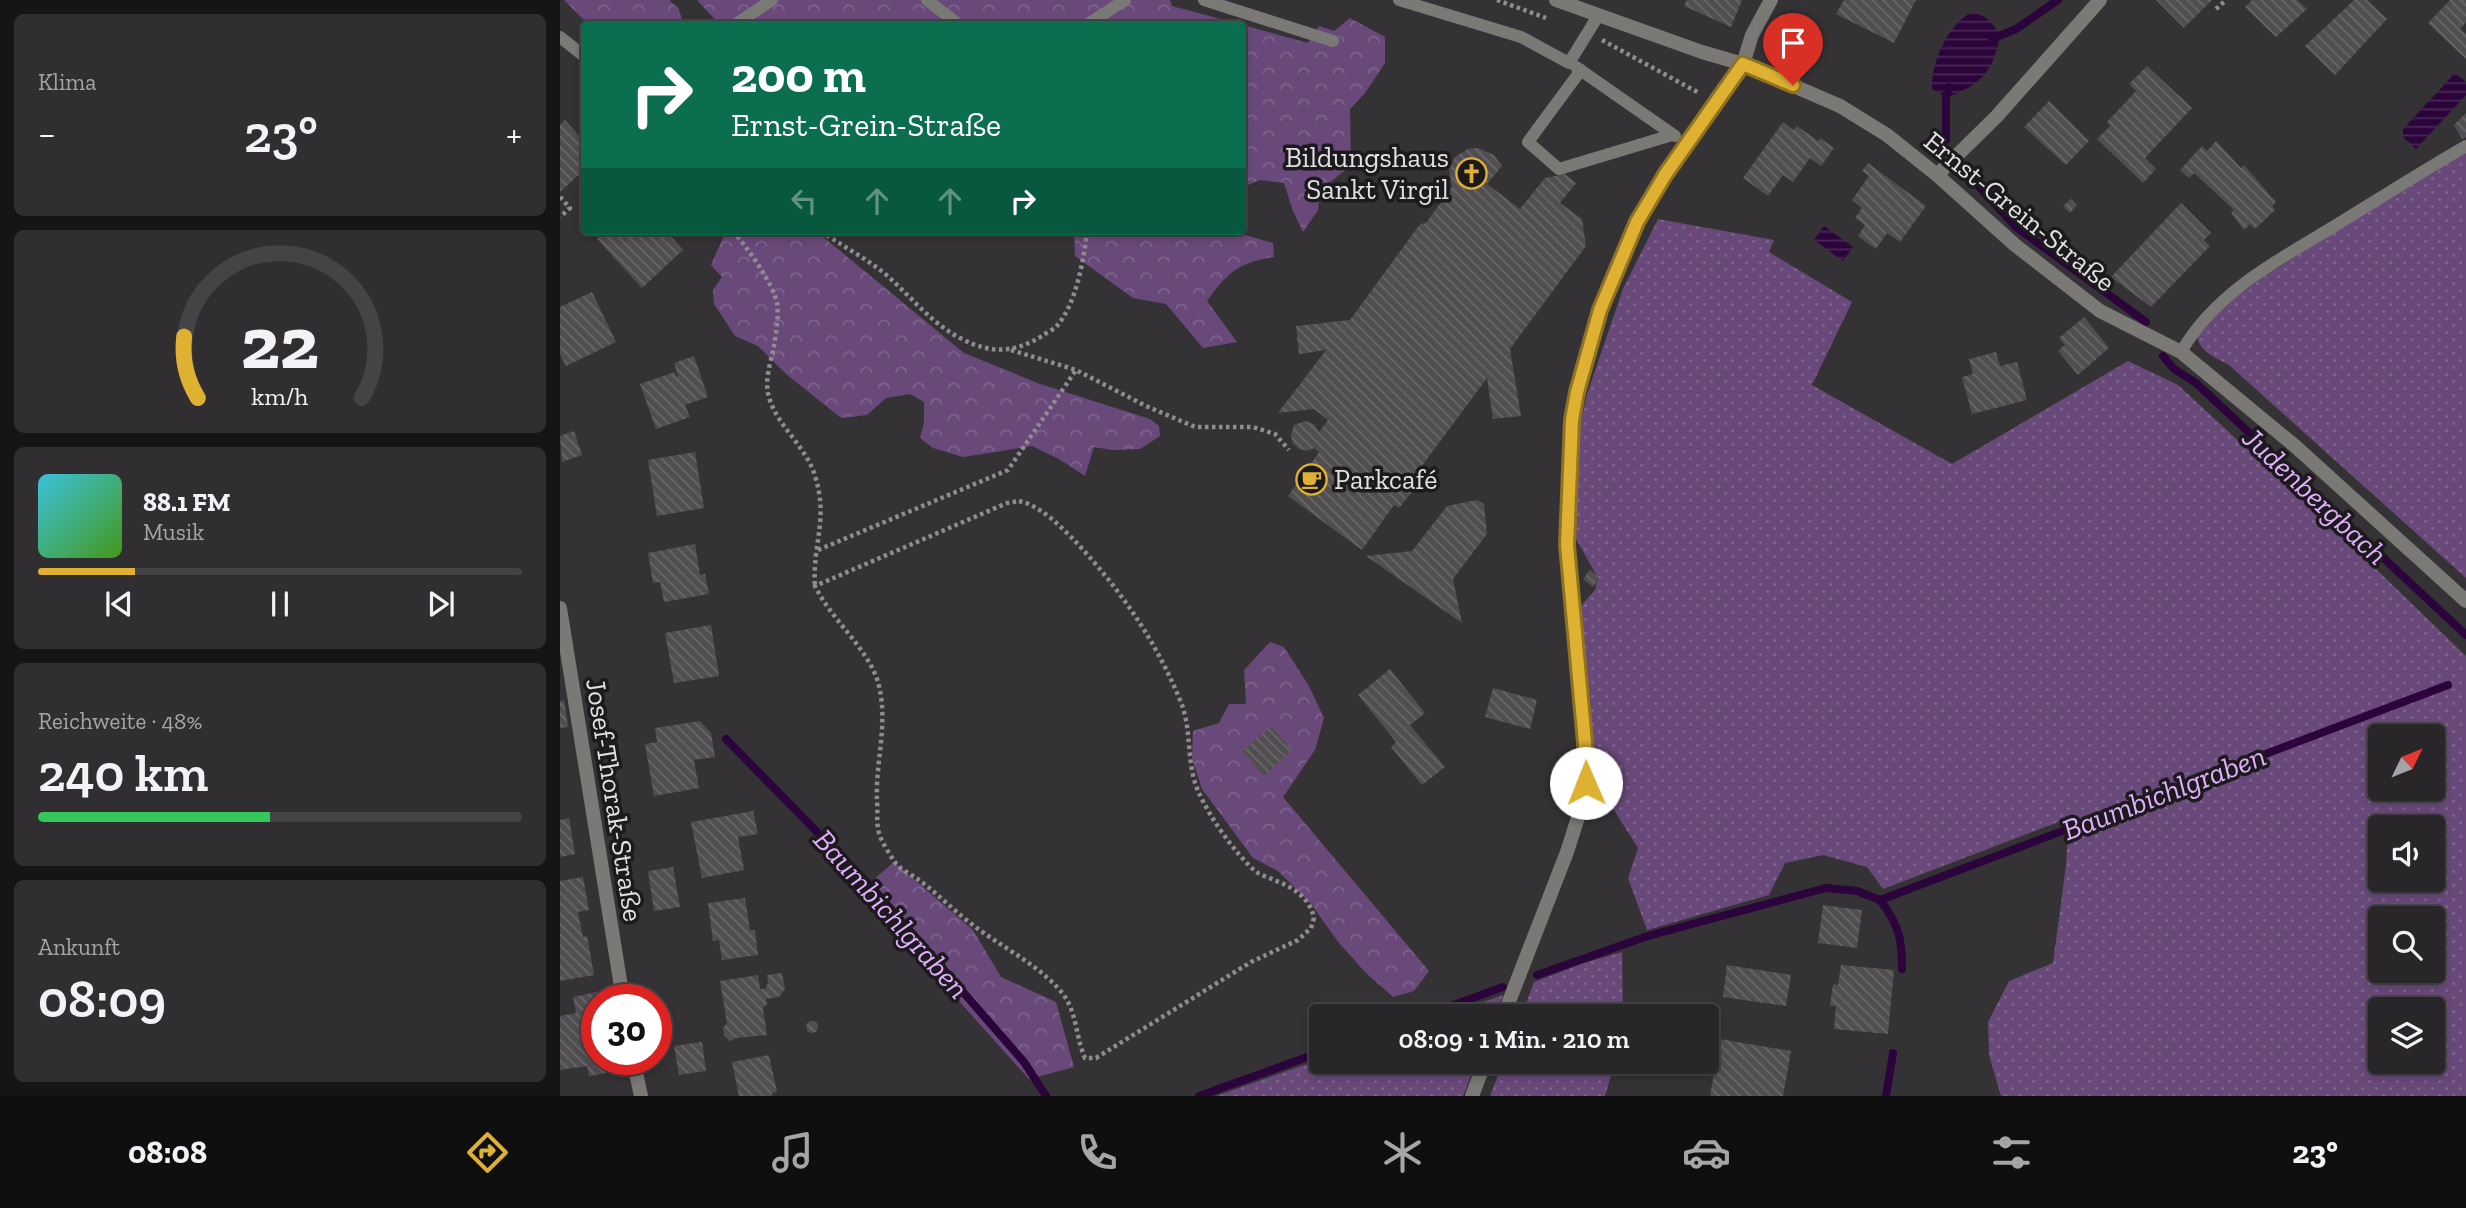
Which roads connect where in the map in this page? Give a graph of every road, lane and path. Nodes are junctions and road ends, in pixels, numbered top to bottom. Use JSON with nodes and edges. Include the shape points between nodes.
{"nodes":[{"id":1,"x":772,"y":0,"type":"edge"},
{"id":2,"x":928,"y":0,"type":"edge"},
{"id":3,"x":1125,"y":0,"type":"edge"},
{"id":4,"x":1204,"y":0,"type":"edge"},
{"id":5,"x":1399,"y":0,"type":"edge"},
{"id":6,"x":1497,"y":0,"type":"edge"},
{"id":7,"x":1556,"y":0,"type":"edge"},
{"id":8,"x":1771,"y":0,"type":"edge"},
{"id":9,"x":2100,"y":0,"type":"edge"},
{"id":10,"x":2226,"y":0,"type":"edge"},
{"id":11,"x":2216,"y":9,"type":"dead end"},
{"id":12,"x":1598,"y":16,"type":"junction"},
{"id":13,"x":740,"y":21,"type":"edge"},
{"id":14,"x":953,"y":21,"type":"edge"},
{"id":15,"x":1093,"y":21,"type":"edge"},
{"id":16,"x":1588,"y":34,"type":"junction"},
{"id":17,"x":560,"y":37,"type":"edge"},
{"id":18,"x":1333,"y":41,"type":"dead end"},
{"id":19,"x":581,"y":54,"type":"edge"},
{"id":20,"x":1569,"y":63,"type":"junction"},
{"id":21,"x":1743,"y":64,"type":"junction"},
{"id":22,"x":1581,"y":70,"type":"junction"},
{"id":23,"x":1719,"y":101,"type":"junction"},
{"id":24,"x":1672,"y":135,"type":"junction"},
{"id":25,"x":1689,"y":142,"type":"junction"},
{"id":26,"x":2466,"y":146,"type":"edge"},
{"id":27,"x":1937,"y":175,"type":"junction"},
{"id":28,"x":560,"y":197,"type":"edge"},
{"id":29,"x":560,"y":217,"type":"edge"},
{"id":30,"x":736,"y":235,"type":"edge"},
{"id":31,"x":827,"y":235,"type":"edge"},
{"id":32,"x":1086,"y":235,"type":"edge"},
{"id":33,"x":1011,"y":350,"type":"junction"},
{"id":34,"x":2181,"y":352,"type":"junction"},
{"id":35,"x":1076,"y":370,"type":"junction"},
{"id":36,"x":1289,"y":450,"type":"dead end"},
{"id":37,"x":818,"y":550,"type":"junction"},
{"id":38,"x":816,"y":586,"type":"junction"},
{"id":39,"x":2466,"y":601,"type":"edge"},
{"id":40,"x":560,"y":608,"type":"edge"},
{"id":41,"x":621,"y":984,"type":"edge"},
{"id":42,"x":1508,"y":1004,"type":"edge"},
{"id":43,"x":1480,"y":1074,"type":"edge"},
{"id":44,"x":636,"y":1075,"type":"edge"},
{"id":45,"x":641,"y":1096,"type":"edge"},
{"id":46,"x":1472,"y":1096,"type":"edge"}],
"edges":[{"from":1,"to":13,"type":"lane"},
{"from":2,"to":14,"type":"lane"},
{"from":3,"to":15,"type":"lane"},
{"from":4,"to":18,"type":"lane"},
{"from":5,"to":20,"type":"lane","via":[[1521,37]]},
{"from":6,"to":16,"type":"path"},
{"from":7,"to":12,"type":"street","name":"Ernst-Grein-Straße"},
{"from":8,"to":21,"type":"street"},
{"from":9,"to":27,"type":"street","via":[[1997,116]]},
{"from":10,"to":11,"type":"path"},
{"from":12,"to":16,"type":"lane"},
{"from":12,"to":21,"type":"street","name":"Ernst-Grein-Straße"},
{"from":16,"to":20,"type":"lane"},
{"from":16,"to":23,"type":"path"},
{"from":17,"to":19,"type":"lane"},
{"from":20,"to":22,"type":"lane"},
{"from":21,"to":23,"type":"street"},
{"from":21,"to":27,"type":"street","name":"Ernst-Grein-Straße","via":[[1840,106],[1887,135]]},
{"from":22,"to":24,"type":"lane"},
{"from":22,"to":24,"type":"lane","via":[[1528,142],[1559,169]]},
{"from":23,"to":25,"type":"street"},
{"from":24,"to":25,"type":"lane"},
{"from":25,"to":42,"type":"street","via":[[1629,236],[1592,334],[1577,392],[1567,545],[1586,783],[1567,852]]},
{"from":26,"to":34,"type":"lane","via":[[2241,285],[2199,324]]},
{"from":27,"to":34,"type":"street","name":"Ernst-Grein-Straße","via":[[2015,246],[2100,311]]},
{"from":28,"to":29,"type":"path","via":[[570,208]]},
{"from":30,"to":37,"type":"path","via":[[777,302],[768,395],[815,476],[822,502]]},
{"from":31,"to":33,"type":"path","via":[[884,274],[913,303],[962,339],[998,351]]},
{"from":32,"to":33,"type":"path","via":[[1080,277],[1056,327]]},
{"from":33,"to":35,"type":"path"},
{"from":34,"to":39,"type":"street","name":"Ernst-Grein-Straße","via":[[2295,446]]},
{"from":35,"to":36,"type":"path","via":[[1195,427],[1253,426],[1275,434]]},
{"from":35,"to":37,"type":"path","via":[[1008,470]]},
{"from":37,"to":38,"type":"path"},
{"from":38,"to":38,"type":"path","via":[[877,679],[882,724],[876,817],[885,846],[897,865],[1050,981],[1072,1012],[1085,1058],[1096,1058],[1251,962],[1298,940],[1311,928],[1314,918],[1307,900],[1256,872],[1208,810],[1193,779],[1180,700],[1158,654],[1107,575],[1042,511],[1030,503],[1007,503]]},
{"from":40,"to":41,"type":"street","name":"Josef-Thorak-Straße"},
{"from":43,"to":46,"type":"street"},
{"from":44,"to":45,"type":"street"}]}
